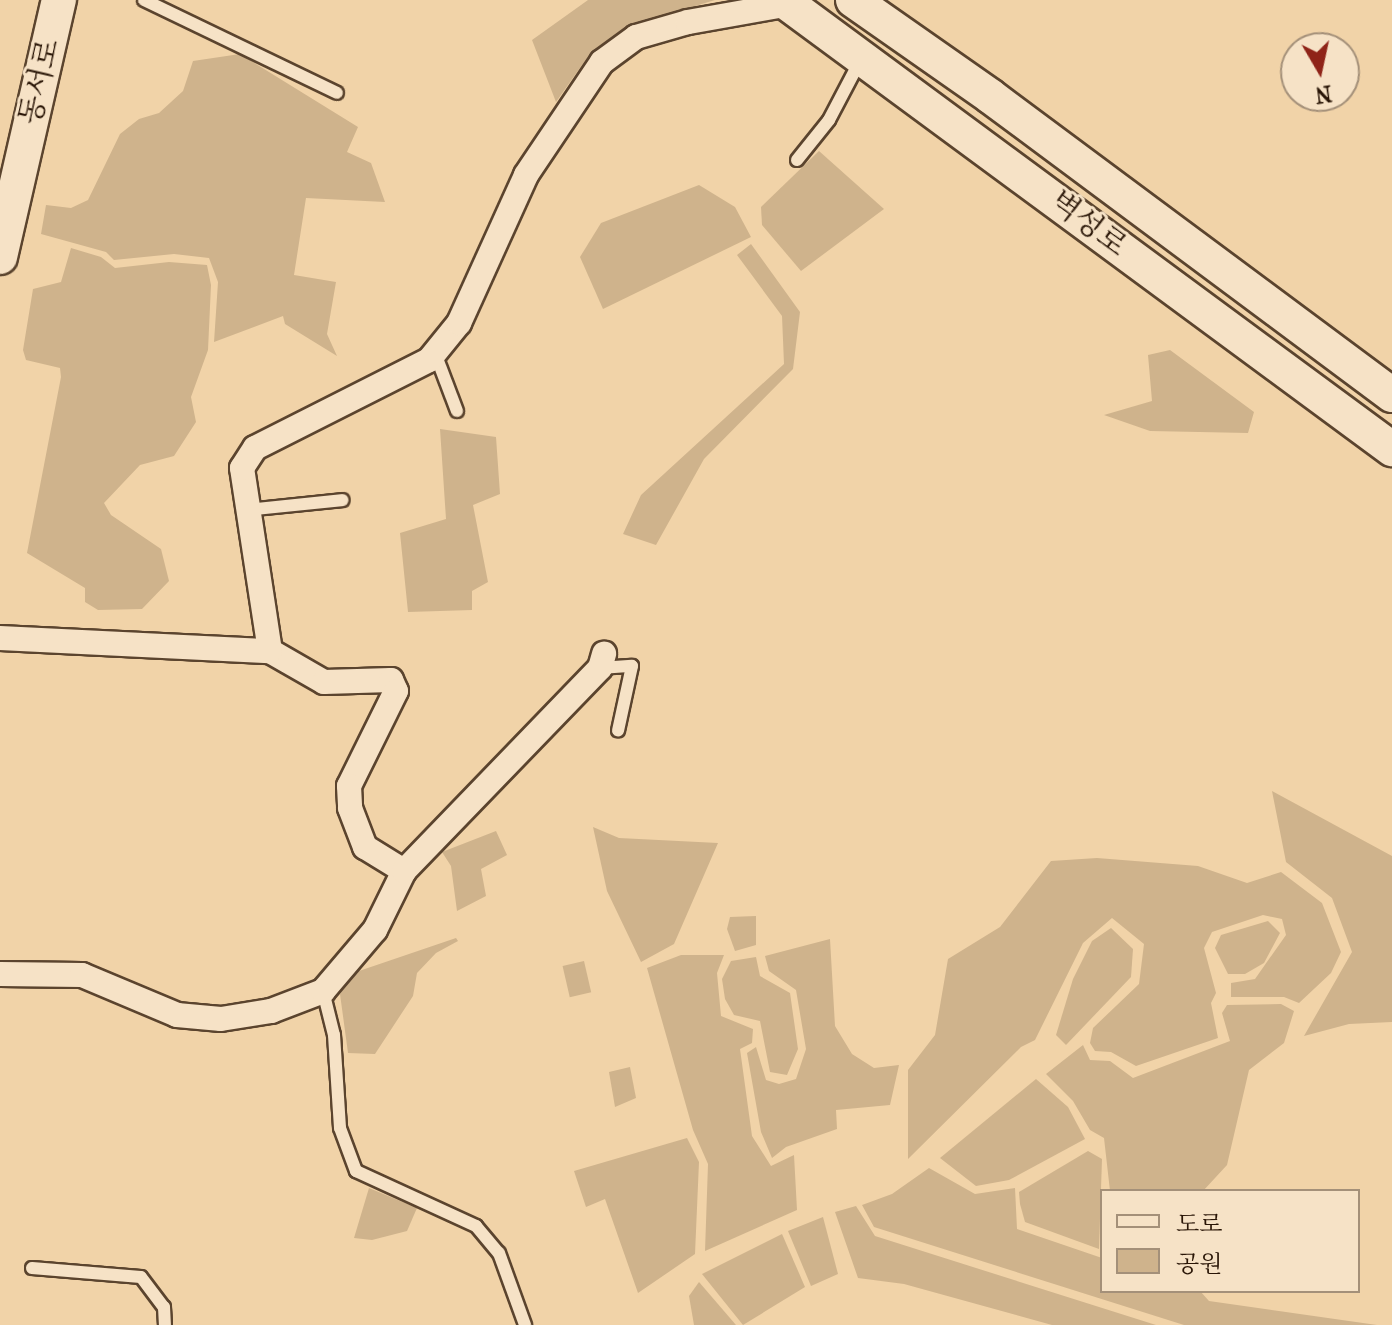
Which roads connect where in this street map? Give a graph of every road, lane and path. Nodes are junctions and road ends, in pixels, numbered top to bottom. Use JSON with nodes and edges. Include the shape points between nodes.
{"nodes":[{"id":1,"x":59,"y":0,"type":"edge"},
{"id":2,"x":144,"y":0,"type":"edge"},
{"id":3,"x":853,"y":0,"type":"edge"},
{"id":4,"x":786,"y":2,"type":"edge"},
{"id":5,"x":862,"y":57,"type":"junction"},
{"id":6,"x":337,"y":93,"type":"dead end"},
{"id":7,"x":797,"y":160,"type":"dead end"},
{"id":8,"x":9,"y":181,"type":"edge"},
{"id":9,"x":0,"y":257,"type":"edge"},
{"id":10,"x":435,"y":353,"type":"junction"},
{"id":11,"x":1392,"y":395,"type":"edge"},
{"id":12,"x":457,"y":411,"type":"dead end"},
{"id":13,"x":1392,"y":449,"type":"edge"},
{"id":14,"x":342,"y":500,"type":"dead end"},
{"id":15,"x":246,"y":510,"type":"junction"},
{"id":16,"x":0,"y":638,"type":"edge"},
{"id":17,"x":270,"y":651,"type":"junction"},
{"id":18,"x":602,"y":661,"type":"joint"},
{"id":19,"x":618,"y":731,"type":"dead end"},
{"id":20,"x":404,"y":871,"type":"junction"},
{"id":21,"x":0,"y":974,"type":"edge"},
{"id":22,"x":323,"y":991,"type":"junction"},
{"id":23,"x":32,"y":1268,"type":"dead end"},
{"id":24,"x":165,"y":1325,"type":"edge"},
{"id":25,"x":525,"y":1325,"type":"edge"}],
"edges":[{"from":1,"to":8,"type":"main road","name":"동서로"},
{"from":2,"to":6,"type":"lane"},
{"from":3,"to":11,"type":"main road","name":"벽성로"},
{"from":4,"to":5,"type":"main road","name":"벽성로"},
{"from":4,"to":10,"type":"street","via":[[636,37],[602,62],[526,175],[459,323]]},
{"from":5,"to":7,"type":"lane","via":[[829,120]]},
{"from":5,"to":13,"type":"main road","name":"벽성로"},
{"from":8,"to":9,"type":"main road","name":"동서로"},
{"from":10,"to":12,"type":"lane"},
{"from":10,"to":15,"type":"street","via":[[255,448],[242,468]]},
{"from":14,"to":15,"type":"lane"},
{"from":15,"to":17,"type":"street"},
{"from":16,"to":17,"type":"street"},
{"from":17,"to":20,"type":"street","via":[[324,682],[391,680],[396,691],[349,786],[350,808],[365,847]]},
{"from":18,"to":19,"type":"lane","via":[[632,666]]},
{"from":18,"to":20,"type":"street"},
{"from":20,"to":22,"type":"street","via":[[375,930]]},
{"from":21,"to":22,"type":"street","via":[[82,975],[177,1015],[221,1019],[271,1011]]},
{"from":22,"to":25,"type":"lane","via":[[334,1035],[340,1128],[356,1171],[476,1226],[499,1253]]},
{"from":23,"to":24,"type":"lane","via":[[141,1277],[164,1307]]}]}
